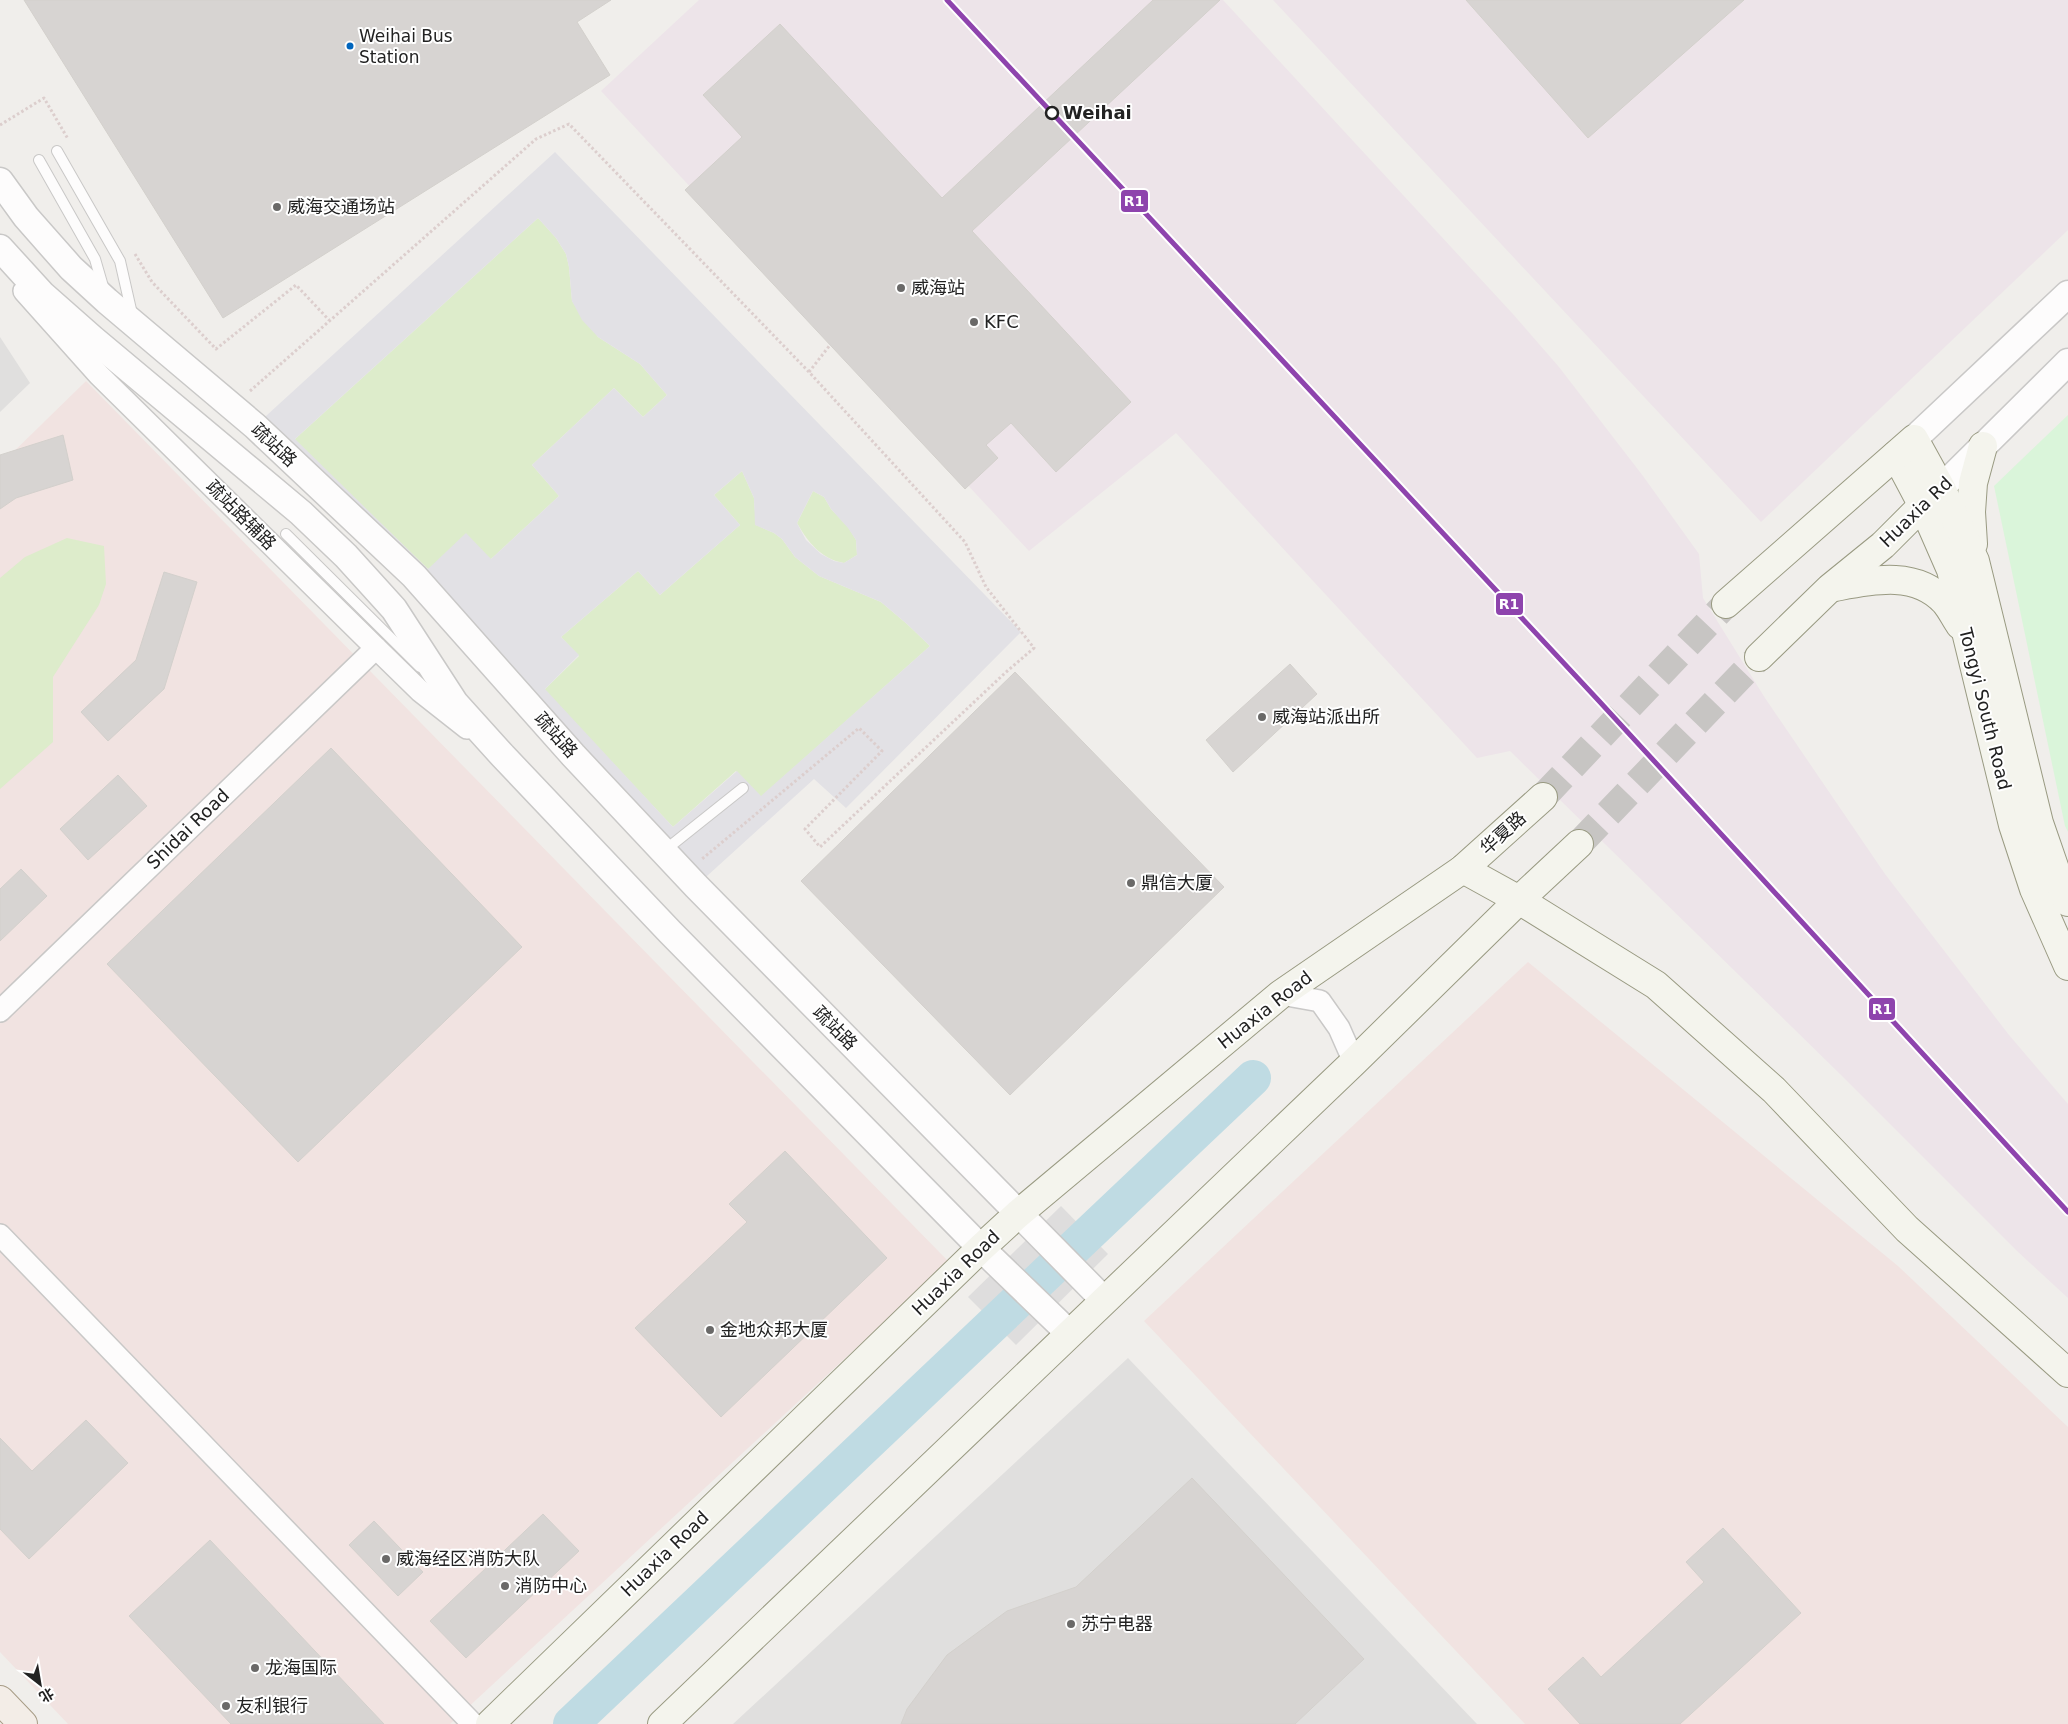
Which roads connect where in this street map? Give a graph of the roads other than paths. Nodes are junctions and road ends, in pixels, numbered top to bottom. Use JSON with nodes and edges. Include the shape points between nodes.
{"nodes":[{"id":1,"x":57,"y":151,"type":"dead end"},
{"id":2,"x":38,"y":160,"type":"dead end"},
{"id":3,"x":0,"y":181,"type":"edge"},
{"id":4,"x":0,"y":248,"type":"edge"},
{"id":5,"x":0,"y":253,"type":"edge"},
{"id":6,"x":2068,"y":294,"type":"edge"},
{"id":7,"x":107,"y":301,"type":"junction"},
{"id":8,"x":135,"y":325,"type":"junction"},
{"id":9,"x":2068,"y":362,"type":"edge"},
{"id":10,"x":1983,"y":446,"type":"junction"},
{"id":11,"x":1905,"y":447,"type":"junction"},
{"id":12,"x":1932,"y":497,"type":"junction"},
{"id":13,"x":286,"y":534,"type":"dead end"},
{"id":14,"x":1975,"y":561,"type":"junction"},
{"id":15,"x":1830,"y":588,"type":"junction"},
{"id":16,"x":1726,"y":604,"type":"tunnel mouth"},
{"id":17,"x":1967,"y":637,"type":"junction"},
{"id":18,"x":376,"y":648,"type":"junction"},
{"id":19,"x":1759,"y":657,"type":"tunnel mouth"},
{"id":20,"x":455,"y":703,"type":"junction"},
{"id":21,"x":502,"y":755,"type":"junction"},
{"id":22,"x":743,"y":788,"type":"dead end"},
{"id":23,"x":1543,"y":797,"type":"tunnel mouth"},
{"id":24,"x":1580,"y":844,"type":"tunnel mouth"},
{"id":25,"x":664,"y":851,"type":"junction"},
{"id":26,"x":1463,"y":869,"type":"junction"},
{"id":27,"x":1519,"y":900,"type":"junction"},
{"id":28,"x":2068,"y":902,"type":"edge"},
{"id":29,"x":2068,"y":966,"type":"edge"},
{"id":30,"x":1282,"y":994,"type":"junction"},
{"id":31,"x":0,"y":1011,"type":"edge"},
{"id":32,"x":1354,"y":1062,"type":"junction"},
{"id":33,"x":1025,"y":1221,"type":"junction"},
{"id":34,"x":0,"y":1236,"type":"edge"},
{"id":35,"x":988,"y":1256,"type":"junction"},
{"id":36,"x":1098,"y":1293,"type":"junction"},
{"id":37,"x":1063,"y":1327,"type":"junction"},
{"id":38,"x":2068,"y":1374,"type":"edge"},
{"id":39,"x":0,"y":1700,"type":"edge"},
{"id":40,"x":24,"y":1724,"type":"edge"},
{"id":41,"x":473,"y":1724,"type":"edge"},
{"id":42,"x":490,"y":1724,"type":"edge"},
{"id":43,"x":662,"y":1724,"type":"edge"}],
"edges":[{"from":1,"to":8,"type":"lane","via":[[120,261]]},
{"from":2,"to":7,"type":"lane","via":[[96,259]]},
{"from":3,"to":7,"type":"street","name":"疏站路","via":[[26,217],[71,268]]},
{"from":4,"to":20,"type":"street","name":"疏站路","via":[[42,294],[301,513],[346,556],[394,609]]},
{"from":5,"to":18,"type":"street","name":"疏站路辅路","via":[[19,286],[99,375]]},
{"from":6,"to":11,"type":"street"},
{"from":7,"to":8,"type":"street","name":"疏站路"},
{"from":8,"to":25,"type":"street","name":"疏站路","via":[[232,406],[414,576],[573,755]]},
{"from":9,"to":10,"type":"street","name":"Huaxia Rd"},
{"from":10,"to":12,"type":"street","name":"Huaxia Rd"},
{"from":10,"to":14,"type":"main road","via":[[1973,484],[1971,512]]},
{"from":11,"to":12,"type":"main road","name":"Tongyi South Road"},
{"from":11,"to":16,"type":"main road"},
{"from":12,"to":14,"type":"main road","name":"Tongyi South Road"},
{"from":12,"to":15,"type":"main road","name":"Huaxia Rd","via":[[1883,545]]},
{"from":12,"to":17,"type":"main road","name":"Tongyi South Road"},
{"from":13,"to":20,"type":"lane"},
{"from":14,"to":28,"type":"main road","name":"Tongyi South Road","via":[[2039,823]]},
{"from":15,"to":17,"type":"main road","via":[[1874,579],[1902,580],[1921,585],[1945,603]]},
{"from":15,"to":19,"type":"main road","name":"Huaxia Rd"},
{"from":17,"to":29,"type":"main road","name":"Tongyi South Road","via":[[2013,825],[2034,889]]},
{"from":18,"to":21,"type":"street","name":"疏站路辅路","via":[[420,692]]},
{"from":18,"to":31,"type":"street","name":"Shidai Road"},
{"from":20,"to":21,"type":"street","name":"疏站路"},
{"from":21,"to":35,"type":"street","name":"疏站路","via":[[670,932]]},
{"from":22,"to":25,"type":"lane"},
{"from":23,"to":26,"type":"main road","name":"华夏路"},
{"from":24,"to":27,"type":"main road"},
{"from":25,"to":33,"type":"street","name":"疏站路"},
{"from":26,"to":27,"type":"main road"},
{"from":26,"to":30,"type":"main road","name":"Huaxia Road"},
{"from":27,"to":32,"type":"main road"},
{"from":27,"to":38,"type":"main road","via":[[1656,985],[1774,1090],[1907,1229]]},
{"from":30,"to":32,"type":"street","via":[[1320,1001],[1339,1028]]},
{"from":30,"to":33,"type":"main road","name":"Huaxia Road"},
{"from":32,"to":36,"type":"main road"},
{"from":33,"to":35,"type":"main road","name":"Huaxia Road"},
{"from":33,"to":36,"type":"street","name":"疏站路"},
{"from":34,"to":41,"type":"street"},
{"from":35,"to":37,"type":"street","name":"疏站路"},
{"from":35,"to":42,"type":"main road","name":"Huaxia Road"},
{"from":36,"to":37,"type":"main road"},
{"from":37,"to":43,"type":"main road"},
{"from":39,"to":40,"type":"main road"}]}
